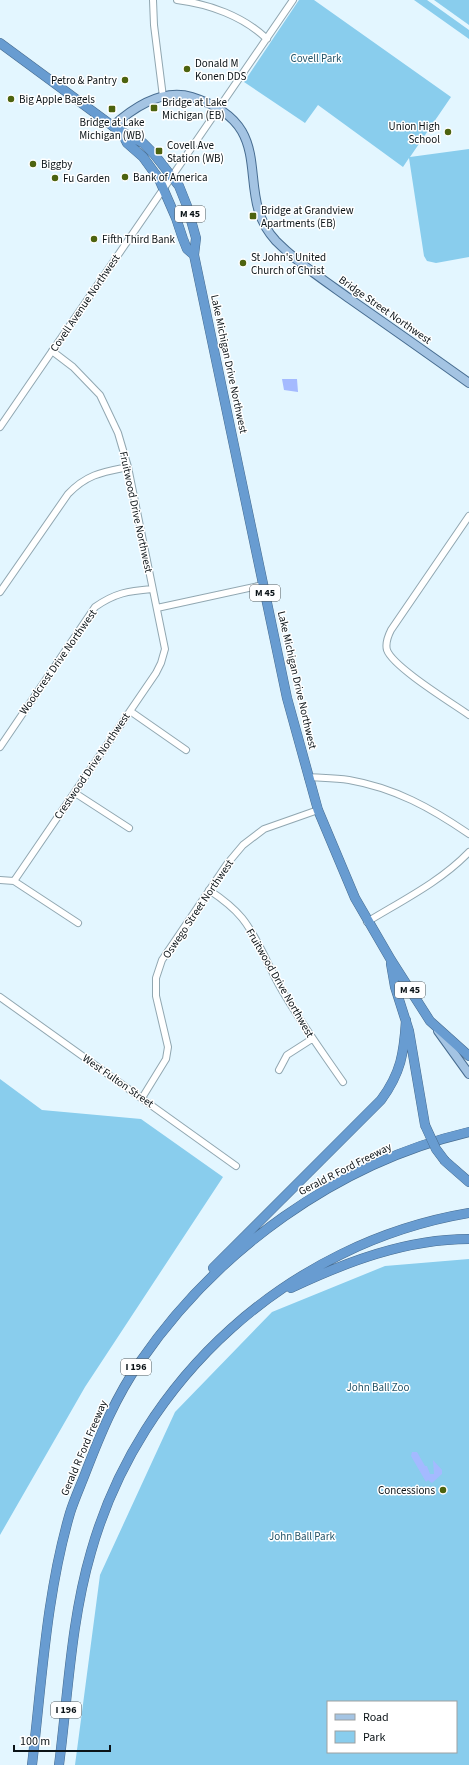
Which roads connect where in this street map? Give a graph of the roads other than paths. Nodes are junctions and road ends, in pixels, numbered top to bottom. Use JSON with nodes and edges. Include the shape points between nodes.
{"nodes":[{"id":1,"x":153,"y":0,"type":"edge"},
{"id":2,"x":156,"y":0,"type":"edge"},
{"id":3,"x":177,"y":0,"type":"edge"},
{"id":4,"x":293,"y":0,"type":"edge"},
{"id":5,"x":266,"y":39,"type":"junction"},
{"id":6,"x":0,"y":42,"type":"edge"},
{"id":7,"x":163,"y":97,"type":"junction"},
{"id":8,"x":219,"y":108,"type":"junction"},
{"id":9,"x":117,"y":129,"type":"junction"},
{"id":10,"x":172,"y":177,"type":"junction"},
{"id":11,"x":163,"y":189,"type":"junction"},
{"id":12,"x":194,"y":256,"type":"junction"},
{"id":13,"x":52,"y":352,"type":"junction"},
{"id":14,"x":469,"y":383,"type":"edge"},
{"id":15,"x":0,"y":427,"type":"edge"},
{"id":16,"x":128,"y":467,"type":"junction"},
{"id":17,"x":469,"y":516,"type":"edge"},
{"id":18,"x":263,"y":586,"type":"junction"},
{"id":19,"x":152,"y":589,"type":"junction"},
{"id":20,"x":0,"y":592,"type":"edge"},
{"id":21,"x":157,"y":608,"type":"junction"},
{"id":22,"x":165,"y":649,"type":"joint"},
{"id":23,"x":130,"y":711,"type":"junction"},
{"id":24,"x":469,"y":715,"type":"edge"},
{"id":25,"x":0,"y":747,"type":"edge"},
{"id":26,"x":186,"y":750,"type":"dead end"},
{"id":27,"x":308,"y":777,"type":"junction"},
{"id":28,"x":75,"y":793,"type":"junction"},
{"id":29,"x":318,"y":810,"type":"junction"},
{"id":30,"x":129,"y":828,"type":"dead end"},
{"id":31,"x":469,"y":834,"type":"edge"},
{"id":32,"x":469,"y":852,"type":"edge"},
{"id":33,"x":0,"y":880,"type":"edge"},
{"id":34,"x":14,"y":881,"type":"junction"},
{"id":35,"x":210,"y":890,"type":"junction"},
{"id":36,"x":367,"y":922,"type":"junction"},
{"id":37,"x":78,"y":923,"type":"dead end"},
{"id":38,"x":390,"y":960,"type":"junction"},
{"id":39,"x":0,"y":997,"type":"edge"},
{"id":40,"x":406,"y":1020,"type":"junction"},
{"id":41,"x":430,"y":1021,"type":"junction"},
{"id":42,"x":312,"y":1039,"type":"junction"},
{"id":43,"x":469,"y":1056,"type":"edge"},
{"id":44,"x":279,"y":1070,"type":"dead end"},
{"id":45,"x":469,"y":1074,"type":"edge"},
{"id":46,"x":343,"y":1082,"type":"dead end"},
{"id":47,"x":142,"y":1098,"type":"junction"},
{"id":48,"x":469,"y":1132,"type":"edge"},
{"id":49,"x":236,"y":1166,"type":"dead end"},
{"id":50,"x":469,"y":1182,"type":"edge"},
{"id":51,"x":469,"y":1213,"type":"edge"},
{"id":52,"x":469,"y":1239,"type":"edge"},
{"id":53,"x":268,"y":1299,"type":"junction"},
{"id":54,"x":180,"y":1309,"type":"junction"},
{"id":55,"x":32,"y":1765,"type":"edge"},
{"id":56,"x":59,"y":1765,"type":"edge"}],
"edges":[{"from":1,"to":2,"type":"street"},
{"from":1,"to":7,"type":"street"},
{"from":3,"to":5,"type":"street","via":[[226,13]]},
{"from":4,"to":5,"type":"street","name":"Covell Avenue Northwest"},
{"from":5,"to":8,"type":"street","name":"Covell Avenue Northwest"},
{"from":6,"to":9,"type":"highway","name":"Lake Michigan Drive Northwest","number":"M 45"},
{"from":7,"to":8,"type":"main road","name":"Bridge Street Northwest","via":[[188,96]]},
{"from":7,"to":9,"type":"main road","name":"Bridge Street Northwest","via":[[147,101],[131,110]]},
{"from":8,"to":10,"type":"street","name":"Covell Avenue Northwest"},
{"from":8,"to":14,"type":"main road","name":"Bridge Street Northwest","via":[[235,121],[247,141],[258,208],[266,227],[277,241],[316,274]]},
{"from":9,"to":10,"type":"highway","name":"Lake Michigan Drive Northwest","number":"M 45","via":[[143,143]]},
{"from":9,"to":11,"type":"highway","name":"Lake Michigan Drive Northwest","number":"M 45","via":[[147,162]]},
{"from":10,"to":11,"type":"street","name":"Covell Avenue Northwest"},
{"from":10,"to":12,"type":"highway","name":"Lake Michigan Drive Northwest","number":"M 45","via":[[179,186],[192,222],[196,238]]},
{"from":11,"to":12,"type":"highway","name":"Lake Michigan Drive Northwest","number":"M 45","via":[[185,244]]},
{"from":11,"to":13,"type":"street","name":"Covell Avenue Northwest"},
{"from":12,"to":18,"type":"highway","name":"Lake Michigan Drive Northwest","number":"M 45"},
{"from":13,"to":15,"type":"street","name":"Covell Avenue Northwest"},
{"from":13,"to":16,"type":"street","name":"Fruitwood Drive Northwest","via":[[73,367],[100,395],[118,433]]},
{"from":16,"to":19,"type":"street","name":"Fruitwood Drive Northwest"},
{"from":16,"to":20,"type":"street","via":[[94,475],[80,482],[68,494]]},
{"from":17,"to":24,"type":"street","via":[[387,636],[386,647],[392,658],[406,671]]},
{"from":18,"to":21,"type":"street"},
{"from":18,"to":27,"type":"highway","name":"Lake Michigan Drive Northwest","number":"M 45","via":[[294,729]]},
{"from":19,"to":21,"type":"street","name":"Fruitwood Drive Northwest"},
{"from":19,"to":25,"type":"street","name":"Woodcrest Drive Northwest","via":[[111,596],[95,607]]},
{"from":21,"to":22,"type":"street","name":"Fruitwood Drive Northwest"},
{"from":22,"to":23,"type":"street","name":"Crestwood Drive Northwest","via":[[161,663]]},
{"from":23,"to":26,"type":"street"},
{"from":23,"to":28,"type":"street","name":"Crestwood Drive Northwest"},
{"from":27,"to":29,"type":"highway","name":"Lake Michigan Drive Northwest","number":"M 45"},
{"from":27,"to":31,"type":"street","via":[[348,780],[393,793],[435,810]]},
{"from":28,"to":30,"type":"street"},
{"from":28,"to":34,"type":"street","name":"Crestwood Drive Northwest"},
{"from":29,"to":35,"type":"street","name":"Oswego Street Northwest","via":[[264,829],[254,836],[227,864]]},
{"from":29,"to":36,"type":"highway","name":"Lake Michigan Drive Northwest","number":"M 45","via":[[338,862]]},
{"from":32,"to":36,"type":"street","via":[[434,882]]},
{"from":33,"to":34,"type":"street"},
{"from":34,"to":37,"type":"street"},
{"from":35,"to":42,"type":"street","name":"Fruitwood Drive Northwest","via":[[246,923]]},
{"from":35,"to":47,"type":"street","name":"Oswego Street Northwest","via":[[162,960],[156,978],[156,996],[168,1047],[166,1059]]},
{"from":36,"to":38,"type":"highway","name":"Lake Michigan Drive Northwest","number":"M 45"},
{"from":38,"to":40,"type":"highway","via":[[395,988]]},
{"from":38,"to":41,"type":"highway","name":"Lake Michigan Drive Northwest","number":"M 45"},
{"from":39,"to":47,"type":"street","name":"West Fulton Street"},
{"from":40,"to":50,"type":"highway","bridge":true,"via":[[425,1125],[436,1149],[445,1161]]},
{"from":40,"to":54,"type":"highway","via":[[399,1069],[391,1087],[381,1100],[193,1288]]},
{"from":41,"to":43,"type":"highway"},
{"from":41,"to":45,"type":"main road","name":"Lake Michigan Drive Northwest","number":"M 45"},
{"from":42,"to":44,"type":"street","via":[[287,1055]]},
{"from":42,"to":46,"type":"street","name":"Fruitwood Drive Northwest"},
{"from":47,"to":49,"type":"street","name":"West Fulton Street"},
{"from":48,"to":54,"type":"highway","name":"Gerald R Ford Freeway","number":"I 196","via":[[373,1166],[304,1203],[244,1248]]},
{"from":51,"to":53,"type":"highway","number":"I 196","via":[[420,1224],[365,1243],[309,1271]]},
{"from":52,"to":53,"type":"highway","via":[[420,1244],[379,1253],[324,1272]]},
{"from":53,"to":56,"type":"highway","number":"I 196","via":[[234,1325],[184,1376],[139,1440],[121,1474],[95,1539],[81,1590]]},
{"from":54,"to":55,"type":"highway","name":"Gerald R Ford Freeway","number":"I 196","via":[[139,1363],[114,1405],[70,1512],[52,1591]]}]}
